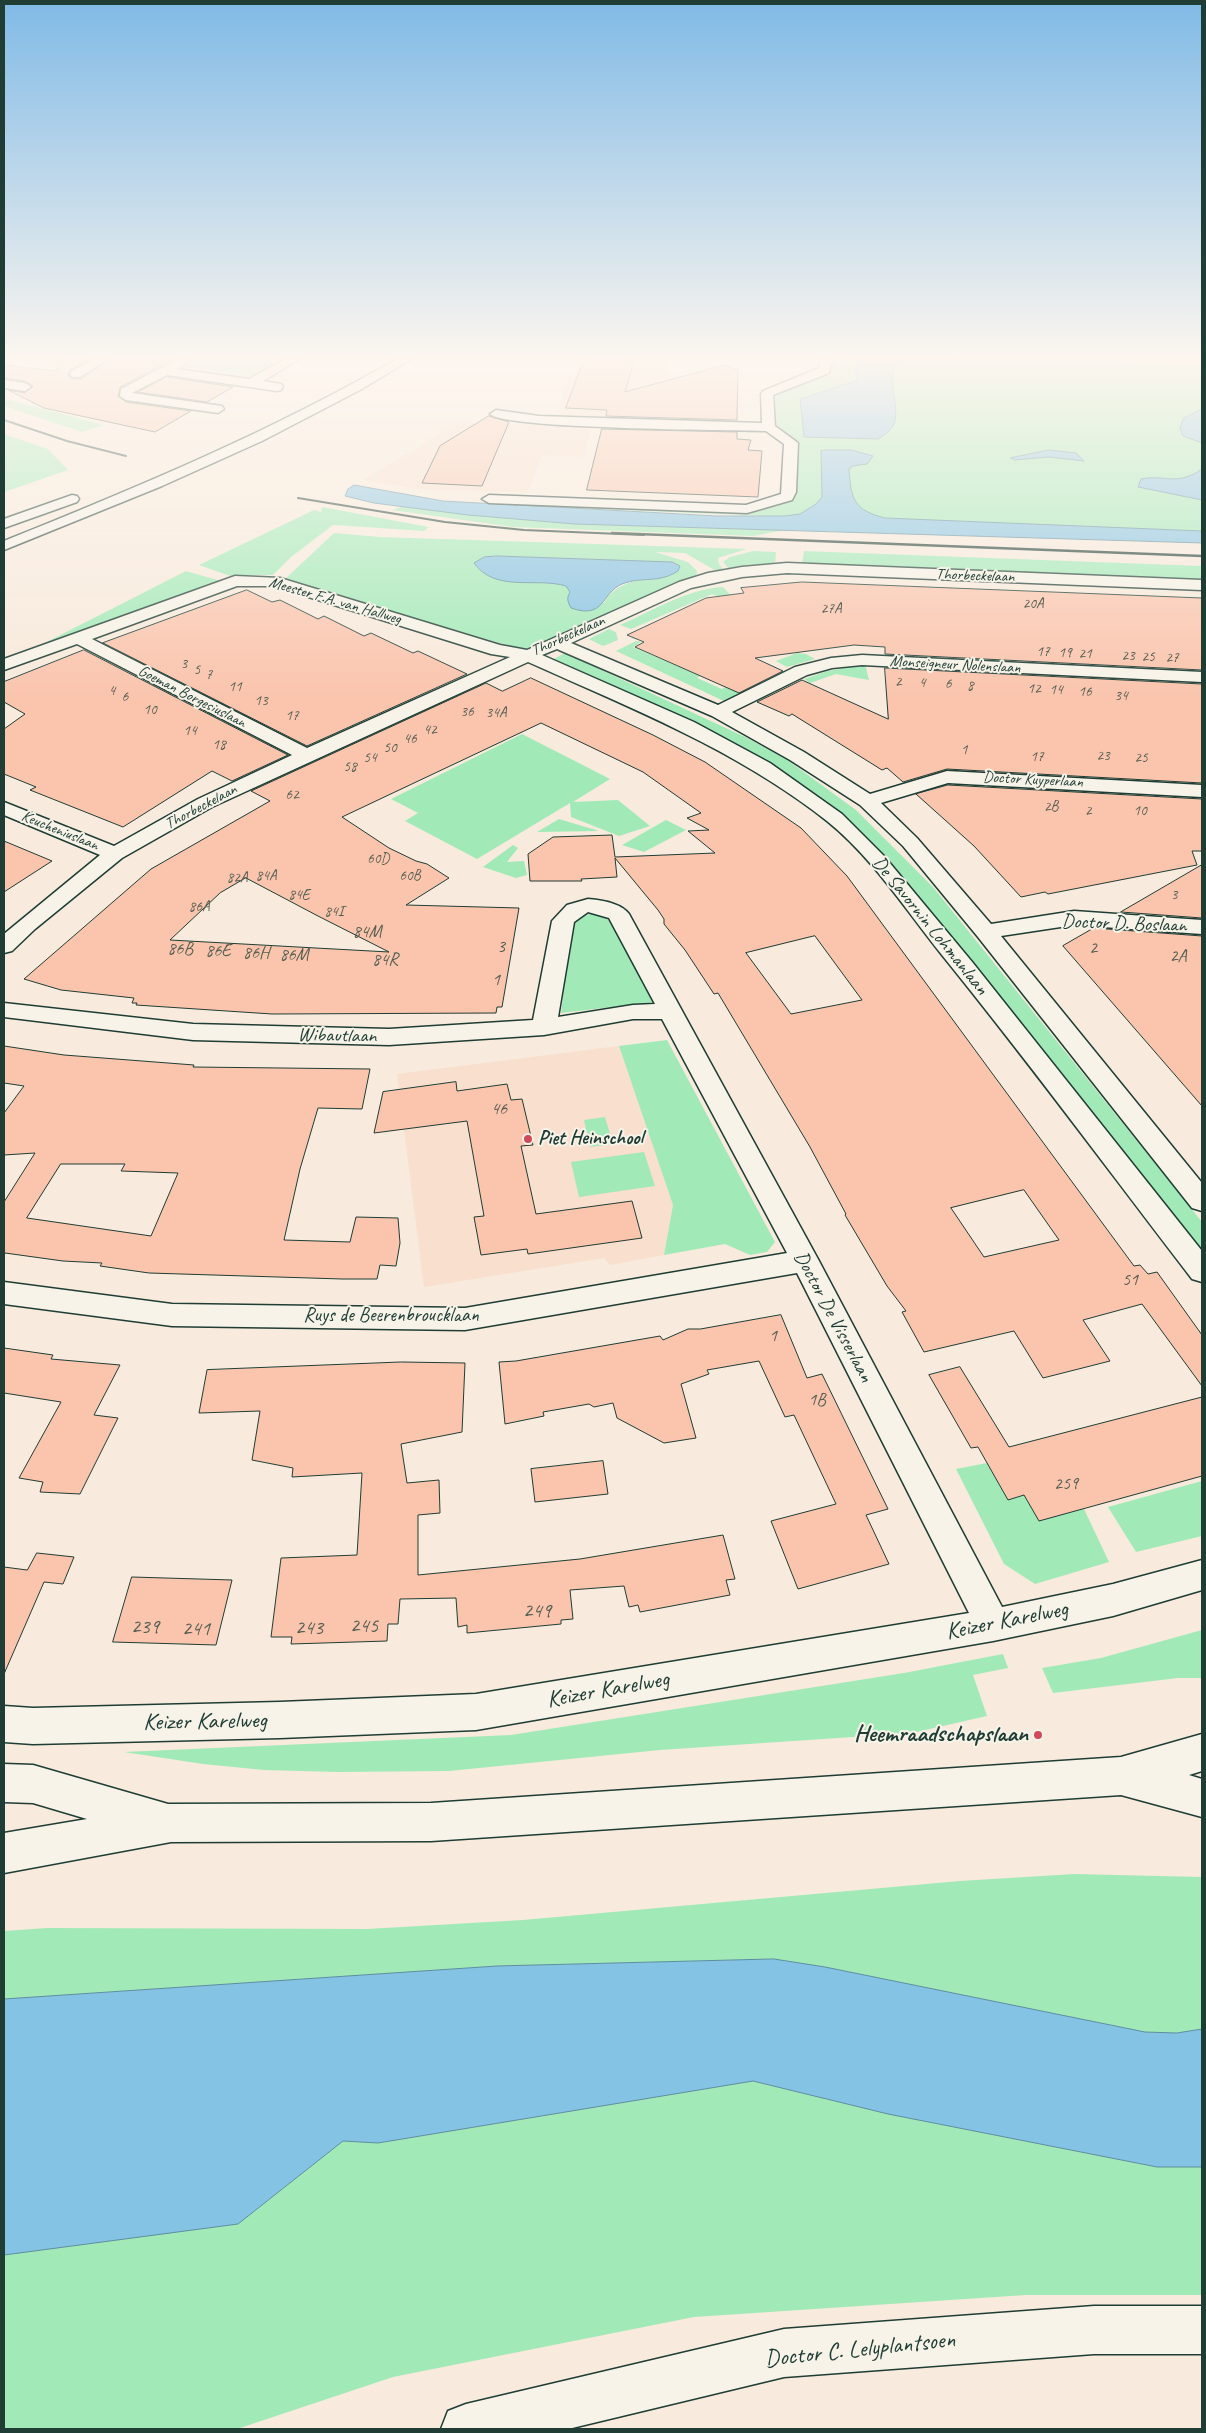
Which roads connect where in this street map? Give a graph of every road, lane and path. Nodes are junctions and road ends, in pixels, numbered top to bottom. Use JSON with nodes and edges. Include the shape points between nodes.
{"nodes":[{"id":1,"x":177,"y":474,"type":"edge"},
{"id":2,"x":790,"y":474,"type":"edge"},
{"id":3,"x":84,"y":494,"type":"dead end"},
{"id":4,"x":489,"y":498,"type":"dead end"},
{"id":5,"x":4,"y":524,"type":"edge"},
{"id":6,"x":4,"y":546,"type":"edge"},
{"id":7,"x":1202,"y":585,"type":"edge"},
{"id":8,"x":77,"y":638,"type":"junction"},
{"id":9,"x":557,"y":642,"type":"junction"},
{"id":10,"x":527,"y":655,"type":"junction"},
{"id":11,"x":4,"y":665,"type":"edge"},
{"id":12,"x":1202,"y":677,"type":"edge"},
{"id":13,"x":718,"y":712,"type":"junction"},
{"id":14,"x":307,"y":756,"type":"junction"},
{"id":15,"x":1202,"y":791,"type":"edge"},
{"id":16,"x":867,"y":802,"type":"junction"},
{"id":17,"x":4,"y":808,"type":"edge"},
{"id":18,"x":115,"y":854,"type":"junction"},
{"id":19,"x":1202,"y":927,"type":"edge"},
{"id":20,"x":986,"y":932,"type":"junction"},
{"id":21,"x":4,"y":946,"type":"edge"},
{"id":22,"x":1009,"y":961,"type":"junction"},
{"id":23,"x":966,"y":968,"type":"junction"},
{"id":24,"x":4,"y":1010,"type":"edge"},
{"id":25,"x":671,"y":1011,"type":"junction"},
{"id":26,"x":544,"y":1027,"type":"junction"},
{"id":27,"x":1202,"y":1201,"type":"edge"},
{"id":28,"x":804,"y":1261,"type":"junction"},
{"id":29,"x":1202,"y":1271,"type":"edge"},
{"id":30,"x":4,"y":1293,"type":"edge"},
{"id":31,"x":1202,"y":1575,"type":"edge"},
{"id":32,"x":993,"y":1625,"type":"junction"},
{"id":33,"x":4,"y":1724,"type":"edge"},
{"id":34,"x":1202,"y":1753,"type":"edge"},
{"id":35,"x":1121,"y":1776,"type":"junction"},
{"id":36,"x":4,"y":1783,"type":"edge"},
{"id":37,"x":1202,"y":1798,"type":"edge"},
{"id":38,"x":171,"y":1824,"type":"junction"},
{"id":39,"x":4,"y":1853,"type":"edge"},
{"id":40,"x":1202,"y":2330,"type":"edge"},
{"id":41,"x":466,"y":2429,"type":"edge"}],
"edges":[{"from":1,"to":6,"type":"main road"},
{"from":2,"to":4,"type":"main road","via":[[787,497],[747,509]]},
{"from":3,"to":5,"type":"main road"},
{"from":7,"to":9,"type":"main road","name":"Thorbeckelaan","via":[[778,569],[708,578],[684,585]]},
{"from":8,"to":10,"type":"main road","name":"Meester F.A. van Hallweg","via":[[235,581],[257,579],[274,581],[497,650]]},
{"from":8,"to":11,"type":"main road","name":"Meester F.A. van Hallweg"},
{"from":8,"to":14,"type":"main road","name":"Goeman Borgesiuslaan"},
{"from":9,"to":10,"type":"main road","name":"Thorbeckelaan"},
{"from":9,"to":13,"type":"main road","name":"De Savornin Lohmanlaan"},
{"from":10,"to":14,"type":"main road","name":"Thorbeckelaan"},
{"from":10,"to":23,"type":"main road","name":"De Savornin Lohmanlaan","via":[[687,726],[763,767],[835,818],[877,860]]},
{"from":12,"to":13,"type":"main road","name":"Monseigneur Nolenslaan","via":[[862,660],[831,663],[802,671]]},
{"from":13,"to":16,"type":"main road","name":"De Savornin Lohmanlaan","via":[[797,756]]},
{"from":14,"to":18,"type":"main road","name":"Thorbeckelaan","via":[[205,803]]},
{"from":15,"to":16,"type":"main road","name":"Doctor Kuyperlaan","via":[[947,777]]},
{"from":16,"to":20,"type":"main road","name":"De Savornin Lohmanlaan","via":[[910,842]]},
{"from":17,"to":18,"type":"main road","name":"Keucheniuslaan"},
{"from":18,"to":21,"type":"main road","name":"Thorbeckelaan"},
{"from":19,"to":20,"type":"main road","name":"Doctor D. Boslaan","via":[[1074,918]]},
{"from":20,"to":22,"type":"main road","name":"De Savornin Lohmanlaan"},
{"from":22,"to":23,"type":"main road"},
{"from":22,"to":27,"type":"main road","name":"De Savornin Lohmanlaan"},
{"from":23,"to":29,"type":"main road","name":"De Savornin Lohmanlaan"},
{"from":24,"to":26,"type":"main road","name":"Wibautlaan","via":[[193,1032],[389,1037]]},
{"from":25,"to":26,"type":"main road","name":"Wibautlaan","via":[[633,1012]]},
{"from":25,"to":26,"type":"main road","name":"Doctor De Visserlaan","via":[[618,914],[602,907],[583,905],[562,921]]},
{"from":25,"to":28,"type":"main road","name":"Doctor De Visserlaan"},
{"from":28,"to":30,"type":"main road","name":"Ruys de Beerenbroucklaan","via":[[465,1319],[172,1315]]},
{"from":28,"to":32,"type":"main road","name":"Doctor De Visserlaan"},
{"from":31,"to":32,"type":"main road","name":"Keizer Karelweg","via":[[1113,1600]]},
{"from":32,"to":33,"type":"main road","name":"Keizer Karelweg","via":[[476,1712],[270,1721]]},
{"from":34,"to":35,"type":"main road"},
{"from":35,"to":37,"type":"main road"},
{"from":35,"to":38,"type":"main road","via":[[430,1822]]},
{"from":36,"to":38,"type":"main road","via":[[33,1784]]},
{"from":38,"to":39,"type":"main road"},
{"from":40,"to":41,"type":"main road","name":"Doctor C. Lelyplantsoen","via":[[1094,2330],[784,2353]]}]}
